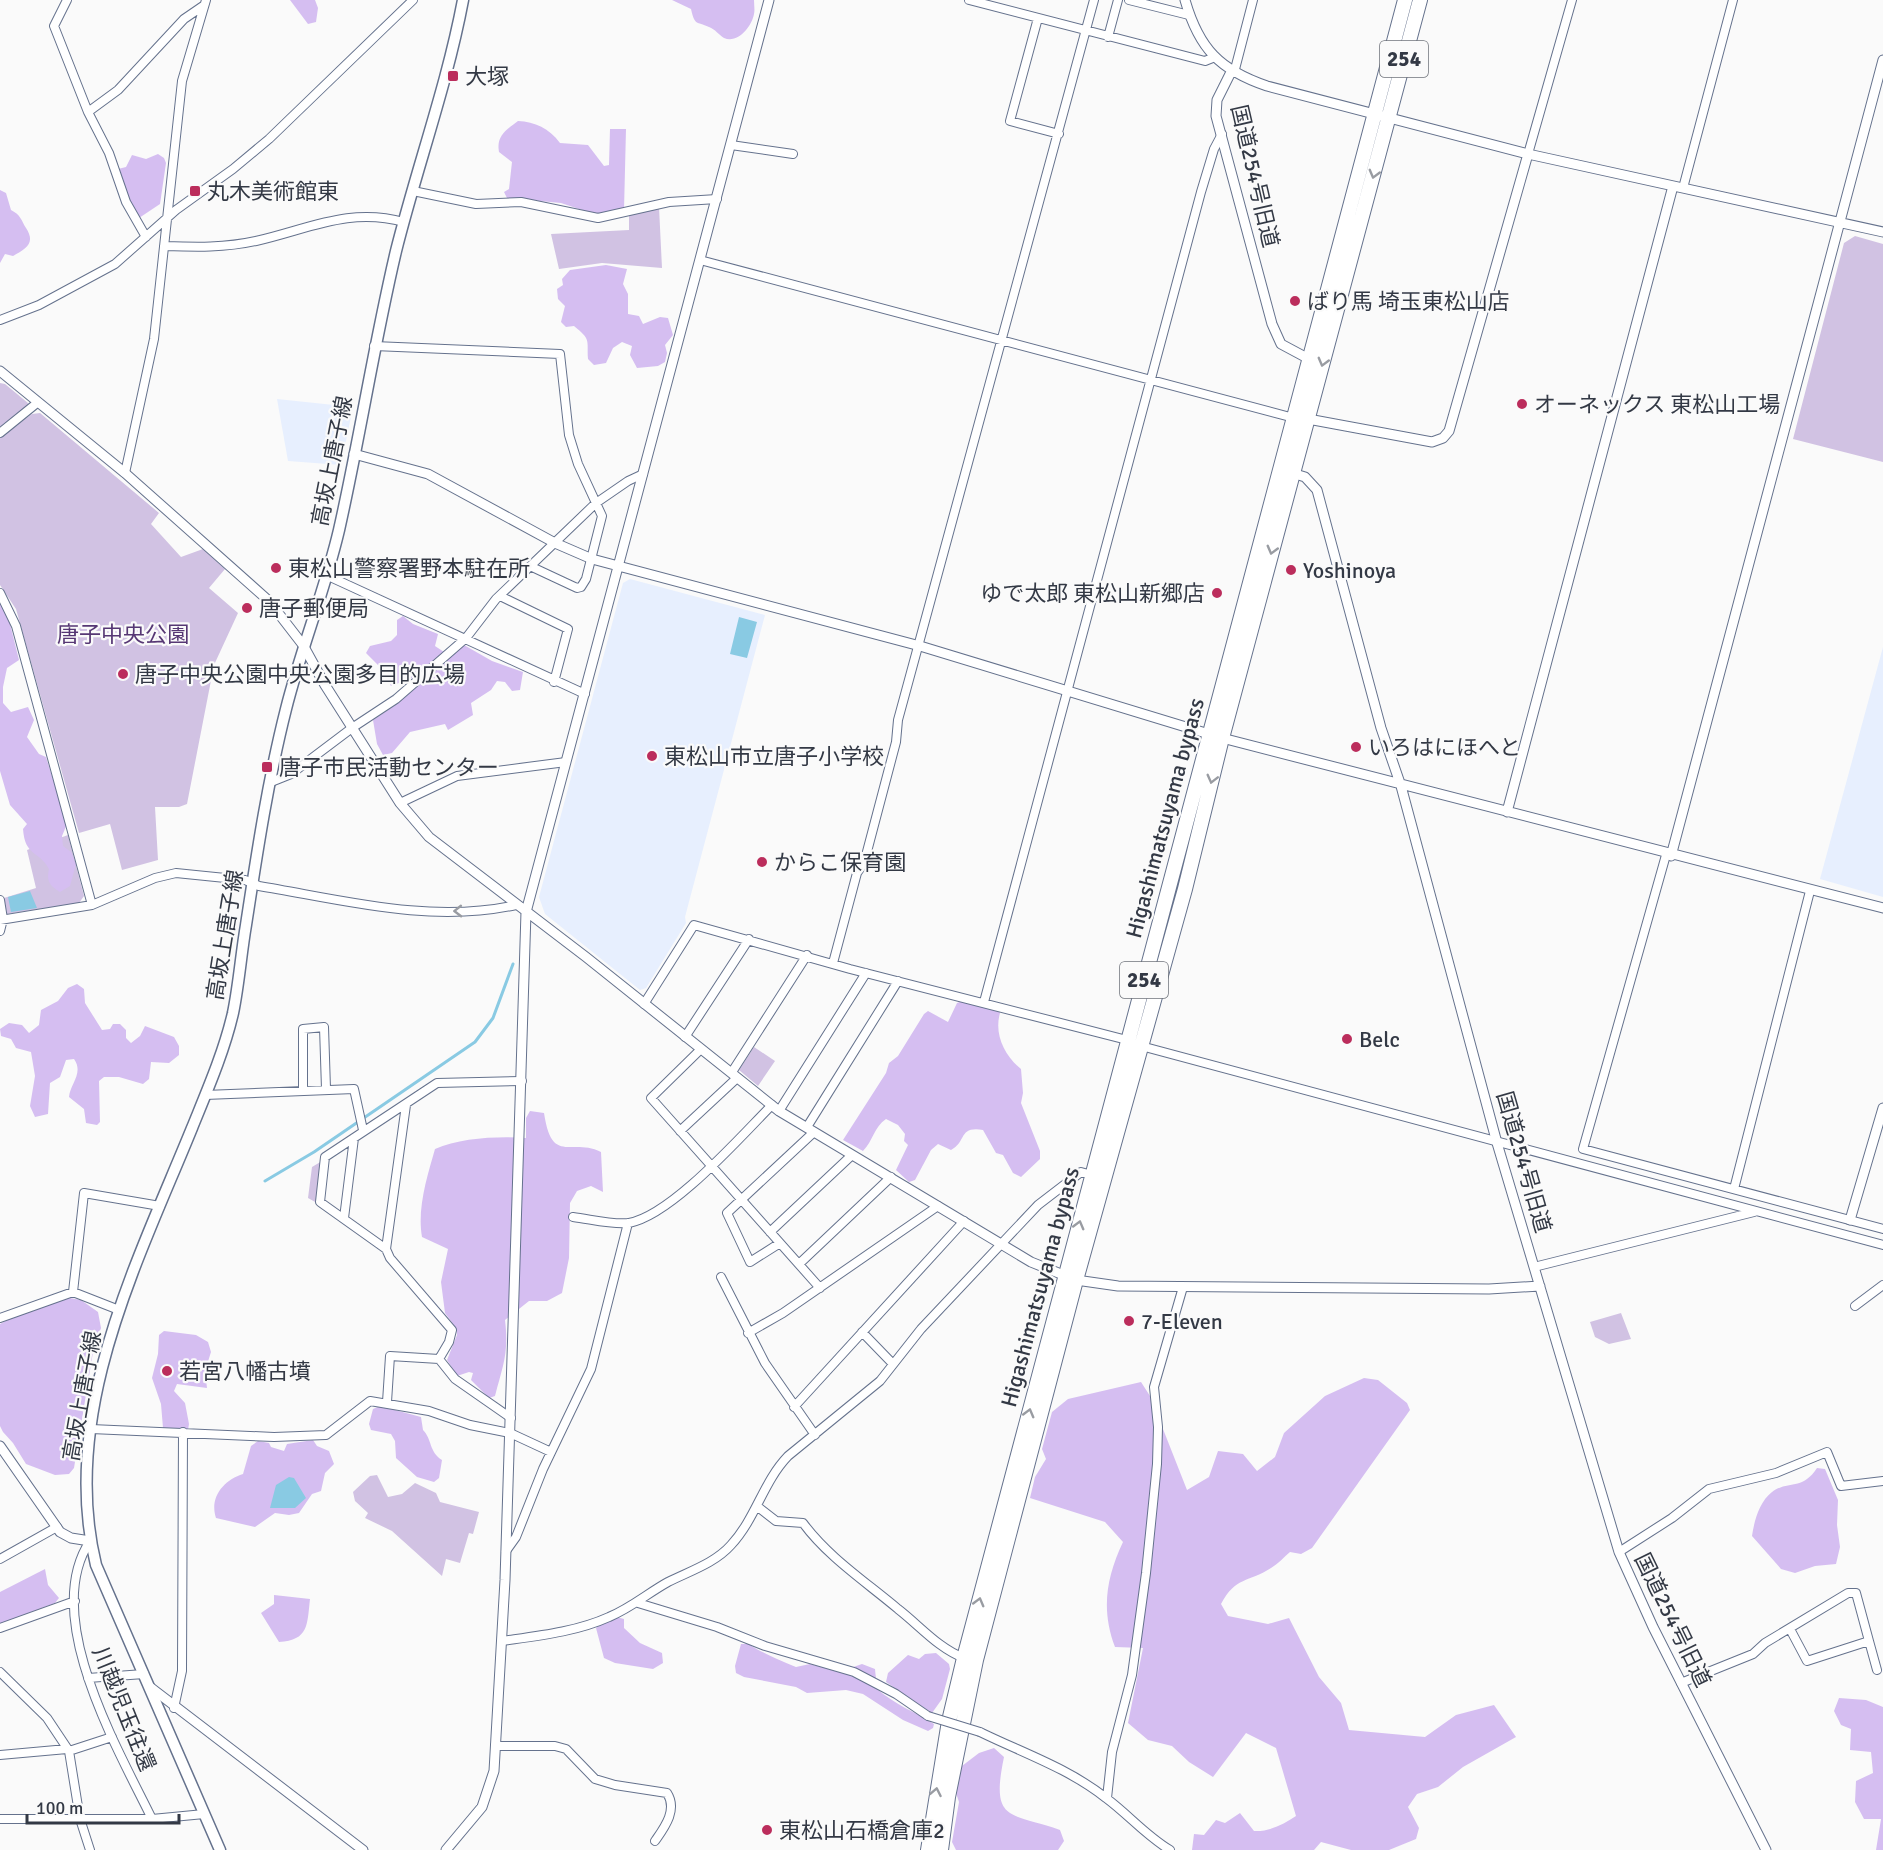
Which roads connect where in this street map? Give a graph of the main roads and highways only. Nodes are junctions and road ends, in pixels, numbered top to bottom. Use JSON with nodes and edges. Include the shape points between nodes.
{"nodes":[{"id":1,"x":463,"y":0,"type":"edge"},
{"id":2,"x":1405,"y":0,"type":"edge"},
{"id":3,"x":1420,"y":0,"type":"edge"},
{"id":4,"x":1382,"y":115,"type":"junction"},
{"id":5,"x":1301,"y":418,"type":"junction"},
{"id":6,"x":1215,"y":736,"type":"junction"},
{"id":7,"x":1070,"y":1278,"type":"junction"},
{"id":8,"x":220,"y":1850,"type":"edge"},
{"id":9,"x":928,"y":1850,"type":"edge"},
{"id":10,"x":942,"y":1850,"type":"edge"}],
"edges":[{"from":1,"to":8,"type":"main road","name":"高坂上唐子線","via":[[374,346],[338,533],[303,645],[271,782],[232,1016],[205,1095],[119,1310],[102,1369],[92,1429],[87,1491],[90,1541],[105,1587]]},
{"from":2,"to":4,"type":"highway","number":"254"},
{"from":3,"to":4,"type":"highway","number":"254"},
{"from":4,"to":5,"type":"highway","name":"Higashimatsuyama bypass","number":"254","one_way":true},
{"from":4,"to":5,"type":"highway","name":"Higashimatsuyama bypass","number":"254","via":[[1309,359]]},
{"from":5,"to":6,"type":"highway","name":"Higashimatsuyama bypass","number":"254"},
{"from":5,"to":6,"type":"highway","name":"Higashimatsuyama bypass","number":"254","one_way":true,"via":[[1292,473]]},
{"from":7,"to":6,"type":"highway","name":"Higashimatsuyama bypass","number":"254","one_way":true,"via":[[1127,1040]]},
{"from":6,"to":7,"type":"highway","name":"Higashimatsuyama bypass","number":"254","one_way":true,"via":[[1185,889]]},
{"from":9,"to":7,"type":"highway","name":"Higashimatsuyama bypass","number":"254","one_way":true,"via":[[964,1658]]},
{"from":7,"to":10,"type":"highway","name":"Higashimatsuyama bypass","number":"254","via":[[976,1660],[948,1797]]}]}
